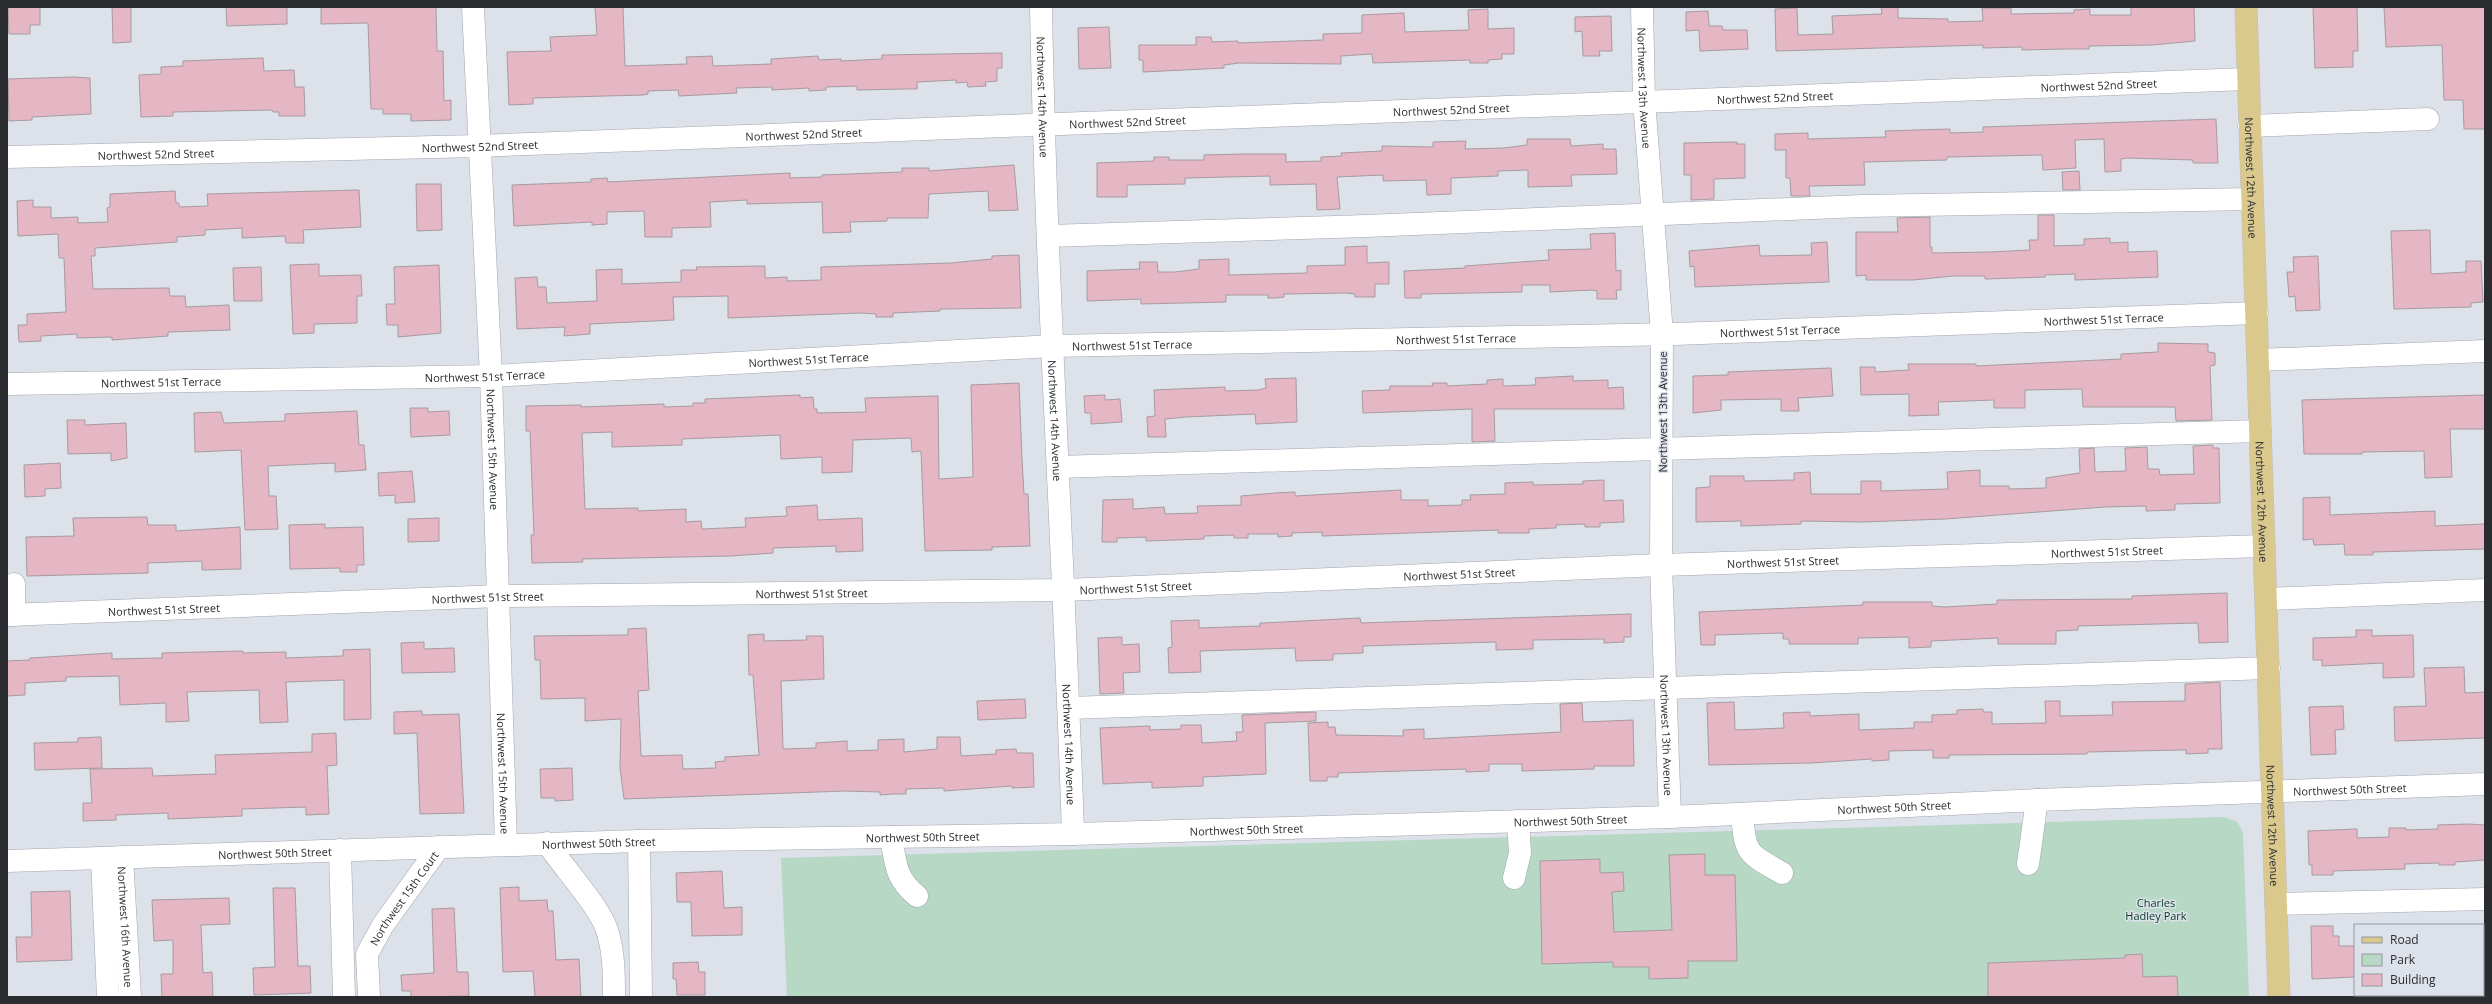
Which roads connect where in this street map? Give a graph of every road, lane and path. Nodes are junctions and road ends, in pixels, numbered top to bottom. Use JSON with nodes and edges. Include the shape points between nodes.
{"nodes":[{"id":1,"x":473,"y":7,"type":"edge"},
{"id":2,"x":1041,"y":7,"type":"edge"},
{"id":3,"x":1642,"y":7,"type":"edge"},
{"id":4,"x":2246,"y":7,"type":"edge"},
{"id":5,"x":2247,"y":79,"type":"junction"},
{"id":6,"x":1644,"y":100,"type":"junction"},
{"id":7,"x":2428,"y":118,"type":"dead end"},
{"id":8,"x":1044,"y":126,"type":"junction"},
{"id":9,"x":2249,"y":126,"type":"junction"},
{"id":10,"x":478,"y":146,"type":"junction"},
{"id":11,"x":7,"y":157,"type":"edge"},
{"id":12,"x":2252,"y":199,"type":"junction"},
{"id":13,"x":1653,"y":215,"type":"junction"},
{"id":14,"x":1048,"y":236,"type":"junction"},
{"id":15,"x":2257,"y":313,"type":"junction"},
{"id":16,"x":1662,"y":334,"type":"junction"},
{"id":17,"x":1052,"y":346,"type":"junction"},
{"id":18,"x":2485,"y":351,"type":"edge"},
{"id":19,"x":2258,"y":360,"type":"junction"},
{"id":20,"x":491,"y":376,"type":"junction"},
{"id":21,"x":7,"y":384,"type":"edge"},
{"id":22,"x":2260,"y":431,"type":"junction"},
{"id":23,"x":1662,"y":450,"type":"junction"},
{"id":24,"x":1058,"y":468,"type":"junction"},
{"id":25,"x":2264,"y":546,"type":"junction"},
{"id":26,"x":1661,"y":565,"type":"junction"},
{"id":27,"x":14,"y":584,"type":"dead end"},
{"id":28,"x":1065,"y":590,"type":"junction"},
{"id":29,"x":2485,"y":590,"type":"edge"},
{"id":30,"x":500,"y":596,"type":"junction"},
{"id":31,"x":2267,"y":599,"type":"junction"},
{"id":32,"x":11,"y":615,"type":"edge"},
{"id":33,"x":2269,"y":668,"type":"junction"},
{"id":34,"x":1665,"y":689,"type":"junction"},
{"id":35,"x":1069,"y":708,"type":"junction"},
{"id":36,"x":2485,"y":784,"type":"edge"},
{"id":37,"x":2272,"y":790,"type":"junction"},
{"id":38,"x":2037,"y":800,"type":"junction"},
{"id":39,"x":1742,"y":814,"type":"junction"},
{"id":40,"x":1670,"y":817,"type":"junction"},
{"id":41,"x":1518,"y":821,"type":"junction"},
{"id":42,"x":1073,"y":834,"type":"junction"},
{"id":43,"x":891,"y":837,"type":"junction"},
{"id":44,"x":639,"y":841,"type":"junction"},
{"id":45,"x":506,"y":844,"type":"junction"},
{"id":46,"x":547,"y":844,"type":"junction"},
{"id":47,"x":439,"y":847,"type":"junction"},
{"id":48,"x":340,"y":850,"type":"junction"},
{"id":49,"x":112,"y":857,"type":"junction"},
{"id":50,"x":7,"y":861,"type":"edge"},
{"id":51,"x":2028,"y":864,"type":"dead end"},
{"id":52,"x":1782,"y":873,"type":"dead end"},
{"id":53,"x":1514,"y":878,"type":"dead end"},
{"id":54,"x":917,"y":896,"type":"dead end"},
{"id":55,"x":2485,"y":899,"type":"edge"},
{"id":56,"x":2276,"y":904,"type":"junction"},
{"id":57,"x":345,"y":953,"type":"junction"},
{"id":58,"x":367,"y":954,"type":"junction"},
{"id":59,"x":613,"y":961,"type":"junction"},
{"id":60,"x":641,"y":961,"type":"junction"},
{"id":61,"x":108,"y":997,"type":"edge"},
{"id":62,"x":130,"y":997,"type":"edge"},
{"id":63,"x":344,"y":997,"type":"edge"},
{"id":64,"x":369,"y":997,"type":"edge"},
{"id":65,"x":614,"y":997,"type":"edge"},
{"id":66,"x":641,"y":997,"type":"edge"},
{"id":67,"x":2279,"y":997,"type":"edge"}],
"edges":[{"from":1,"to":10,"type":"street","name":"Northwest 15th Avenue"},
{"from":2,"to":8,"type":"street","name":"Northwest 14th Avenue"},
{"from":3,"to":6,"type":"street","name":"Northwest 13th Avenue"},
{"from":4,"to":5,"type":"main road","name":"Northwest 12th Avenue"},
{"from":5,"to":6,"type":"street","name":"Northwest 52nd Street"},
{"from":5,"to":9,"type":"main road","name":"Northwest 12th Avenue"},
{"from":6,"to":8,"type":"street","name":"Northwest 52nd Street"},
{"from":6,"to":13,"type":"street","name":"Northwest 13th Avenue"},
{"from":7,"to":9,"type":"street"},
{"from":8,"to":10,"type":"street","name":"Northwest 52nd Street"},
{"from":8,"to":14,"type":"street","name":"Northwest 14th Avenue"},
{"from":9,"to":12,"type":"main road","name":"Northwest 12th Avenue"},
{"from":10,"to":11,"type":"street","name":"Northwest 52nd Street"},
{"from":10,"to":20,"type":"street","name":"Northwest 15th Avenue"},
{"from":12,"to":13,"type":"street","via":[[1862,206]]},
{"from":12,"to":15,"type":"main road","name":"Northwest 12th Avenue"},
{"from":13,"to":14,"type":"street"},
{"from":13,"to":16,"type":"street","name":"Northwest 13th Avenue"},
{"from":14,"to":17,"type":"street","name":"Northwest 14th Avenue"},
{"from":15,"to":16,"type":"street","name":"Northwest 51st Terrace"},
{"from":15,"to":19,"type":"main road","name":"Northwest 12th Avenue"},
{"from":16,"to":17,"type":"street","name":"Northwest 51st Terrace"},
{"from":16,"to":23,"type":"street","name":"Northwest 13th Avenue"},
{"from":17,"to":20,"type":"street","name":"Northwest 51st Terrace"},
{"from":17,"to":24,"type":"street","name":"Northwest 14th Avenue"},
{"from":18,"to":19,"type":"street"},
{"from":19,"to":22,"type":"main road","name":"Northwest 12th Avenue"},
{"from":20,"to":21,"type":"street","name":"Northwest 51st Terrace"},
{"from":20,"to":30,"type":"street","name":"Northwest 15th Avenue"},
{"from":22,"to":23,"type":"street"},
{"from":22,"to":25,"type":"main road","name":"Northwest 12th Avenue"},
{"from":23,"to":24,"type":"street"},
{"from":23,"to":26,"type":"street","name":"Northwest 13th Avenue"},
{"from":24,"to":28,"type":"street","name":"Northwest 14th Avenue"},
{"from":25,"to":26,"type":"street","name":"Northwest 51st Street"},
{"from":25,"to":31,"type":"main road","name":"Northwest 12th Avenue"},
{"from":26,"to":28,"type":"street","name":"Northwest 51st Street"},
{"from":26,"to":34,"type":"street","name":"Northwest 13th Avenue"},
{"from":27,"to":32,"type":"street"},
{"from":28,"to":30,"type":"street","name":"Northwest 51st Street"},
{"from":28,"to":35,"type":"street","name":"Northwest 14th Avenue"},
{"from":29,"to":31,"type":"street"},
{"from":30,"to":32,"type":"street","name":"Northwest 51st Street"},
{"from":30,"to":45,"type":"street","name":"Northwest 15th Avenue"},
{"from":31,"to":33,"type":"main road","name":"Northwest 12th Avenue"},
{"from":33,"to":34,"type":"street"},
{"from":33,"to":37,"type":"main road","name":"Northwest 12th Avenue"},
{"from":34,"to":35,"type":"street"},
{"from":34,"to":40,"type":"street","name":"Northwest 13th Avenue"},
{"from":35,"to":42,"type":"street","name":"Northwest 14th Avenue"},
{"from":36,"to":37,"type":"street","name":"Northwest 50th Street"},
{"from":37,"to":38,"type":"street","name":"Northwest 50th Street"},
{"from":37,"to":56,"type":"main road","name":"Northwest 12th Avenue"},
{"from":38,"to":39,"type":"street","name":"Northwest 50th Street"},
{"from":38,"to":51,"type":"street"},
{"from":39,"to":40,"type":"street","name":"Northwest 50th Street"},
{"from":39,"to":52,"type":"street","via":[[1744,842],[1754,857]]},
{"from":40,"to":41,"type":"street","name":"Northwest 50th Street"},
{"from":41,"to":42,"type":"street","name":"Northwest 50th Street"},
{"from":41,"to":53,"type":"street","via":[[1520,853]]},
{"from":42,"to":43,"type":"street","name":"Northwest 50th Street"},
{"from":43,"to":44,"type":"street","name":"Northwest 50th Street"},
{"from":43,"to":54,"type":"street","via":[[897,871],[904,886]]},
{"from":44,"to":46,"type":"street","name":"Northwest 50th Street"},
{"from":44,"to":60,"type":"street"},
{"from":45,"to":46,"type":"street","name":"Northwest 50th Street"},
{"from":45,"to":47,"type":"street","name":"Northwest 50th Street"},
{"from":46,"to":59,"type":"street","via":[[588,898],[606,928]]},
{"from":47,"to":48,"type":"street","name":"Northwest 50th Street"},
{"from":47,"to":58,"type":"street","name":"Northwest 15th Court","via":[[382,925]]},
{"from":48,"to":49,"type":"street","name":"Northwest 50th Street"},
{"from":48,"to":57,"type":"street"},
{"from":49,"to":50,"type":"street","name":"Northwest 50th Street"},
{"from":49,"to":61,"type":"street","name":"Northwest 16th Avenue"},
{"from":49,"to":62,"type":"street","name":"Northwest 16th Avenue"},
{"from":55,"to":56,"type":"street"},
{"from":56,"to":67,"type":"main road","name":"Northwest 12th Avenue"},
{"from":57,"to":58,"type":"street"},
{"from":57,"to":63,"type":"street"},
{"from":58,"to":64,"type":"street","name":"Northwest 15th Court"},
{"from":59,"to":60,"type":"street"},
{"from":59,"to":65,"type":"street"},
{"from":60,"to":66,"type":"street"}]}
